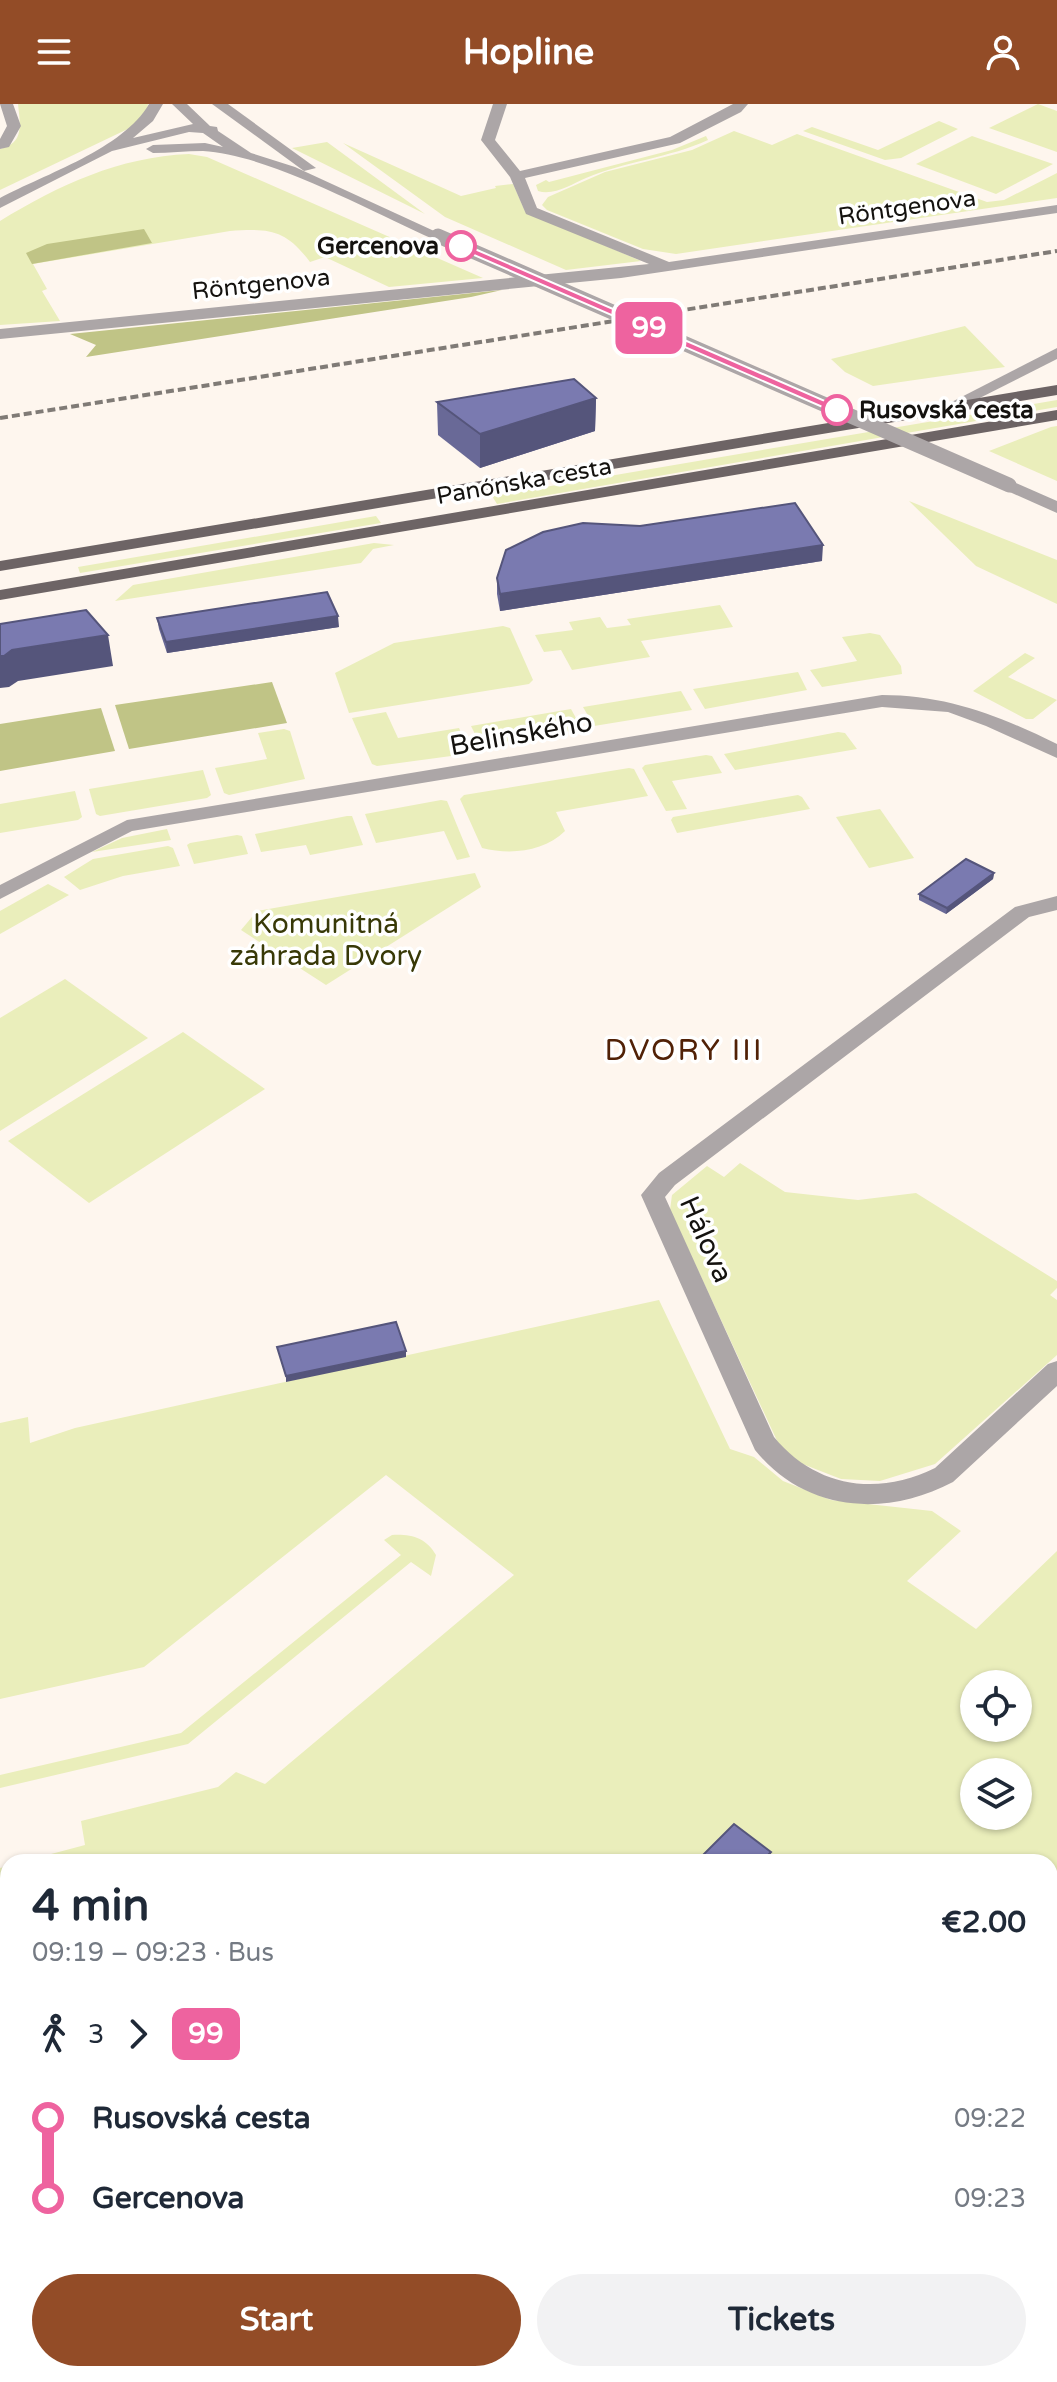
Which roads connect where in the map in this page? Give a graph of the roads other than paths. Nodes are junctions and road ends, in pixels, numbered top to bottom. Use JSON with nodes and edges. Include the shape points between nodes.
{"nodes":[{"id":1,"x":6,"y":104,"type":"edge"},
{"id":2,"x":156,"y":104,"type":"edge"},
{"id":3,"x":179,"y":104,"type":"edge"},
{"id":4,"x":500,"y":104,"type":"edge"},
{"id":5,"x":741,"y":104,"type":"edge"},
{"id":6,"x":220,"y":105,"type":"edge"},
{"id":7,"x":207,"y":130,"type":"junction"},
{"id":8,"x":0,"y":145,"type":"edge"},
{"id":9,"x":168,"y":146,"type":"junction"},
{"id":10,"x":105,"y":149,"type":"junction"},
{"id":11,"x":246,"y":156,"type":"junction"},
{"id":12,"x":69,"y":169,"type":"junction"},
{"id":13,"x":290,"y":170,"type":"junction"},
{"id":14,"x":517,"y":176,"type":"junction"},
{"id":15,"x":347,"y":195,"type":"junction"},
{"id":16,"x":0,"y":204,"type":"edge"},
{"id":17,"x":1057,"y":209,"type":"edge"},
{"id":18,"x":669,"y":266,"type":"junction"},
{"id":19,"x":0,"y":334,"type":"edge"},
{"id":20,"x":1057,"y":353,"type":"edge"},
{"id":21,"x":1057,"y":390,"type":"edge"},
{"id":22,"x":946,"y":409,"type":"junction"},
{"id":23,"x":1057,"y":415,"type":"edge"},
{"id":24,"x":1057,"y":506,"type":"edge"},
{"id":25,"x":0,"y":566,"type":"edge"},
{"id":26,"x":0,"y":595,"type":"edge"},
{"id":27,"x":1057,"y":752,"type":"edge"},
{"id":28,"x":0,"y":893,"type":"edge"},
{"id":29,"x":1057,"y":903,"type":"edge"},
{"id":30,"x":1057,"y":1371,"type":"edge"}],
"edges":[{"from":1,"to":8,"type":"street","via":[[14,126]]},
{"from":2,"to":10,"type":"street","via":[[147,122]]},
{"from":3,"to":7,"type":"street"},
{"from":4,"to":14,"type":"street","name":"Röntgenova","via":[[488,140]]},
{"from":5,"to":14,"type":"street","via":[[675,140]]},
{"from":6,"to":7,"type":"street","via":[[221,121]]},
{"from":6,"to":15,"type":"street"},
{"from":7,"to":9,"type":"street"},
{"from":7,"to":10,"type":"street","via":[[189,128]]},
{"from":7,"to":11,"type":"street"},
{"from":7,"to":13,"type":"street","via":[[237,134]]},
{"from":9,"to":11,"type":"street"},
{"from":9,"to":12,"type":"street"},
{"from":10,"to":12,"type":"street"},
{"from":11,"to":13,"type":"street"},
{"from":12,"to":16,"type":"street"},
{"from":13,"to":15,"type":"street"},
{"from":14,"to":18,"type":"street","name":"Röntgenova","via":[[536,215]]},
{"from":15,"to":24,"type":"street","bridge":true},
{"from":17,"to":18,"type":"street","name":"Röntgenova"},
{"from":18,"to":19,"type":"street","name":"Röntgenova"},
{"from":20,"to":22,"type":"street"},
{"from":21,"to":22,"type":"main road","name":"Panónska cesta"},
{"from":22,"to":25,"type":"main road","name":"Panónska cesta"},
{"from":23,"to":26,"type":"main road","name":"Panónska cesta"},
{"from":27,"to":28,"type":"street","name":"Belinského","via":[[960,708],[918,699],[882,701],[127,826]]},
{"from":29,"to":30,"type":"street","name":"Hálova","via":[[1022,912],[667,1179],[653,1195],[764,1443],[786,1468],[823,1486],[870,1494],[920,1488],[944,1475]]}]}
